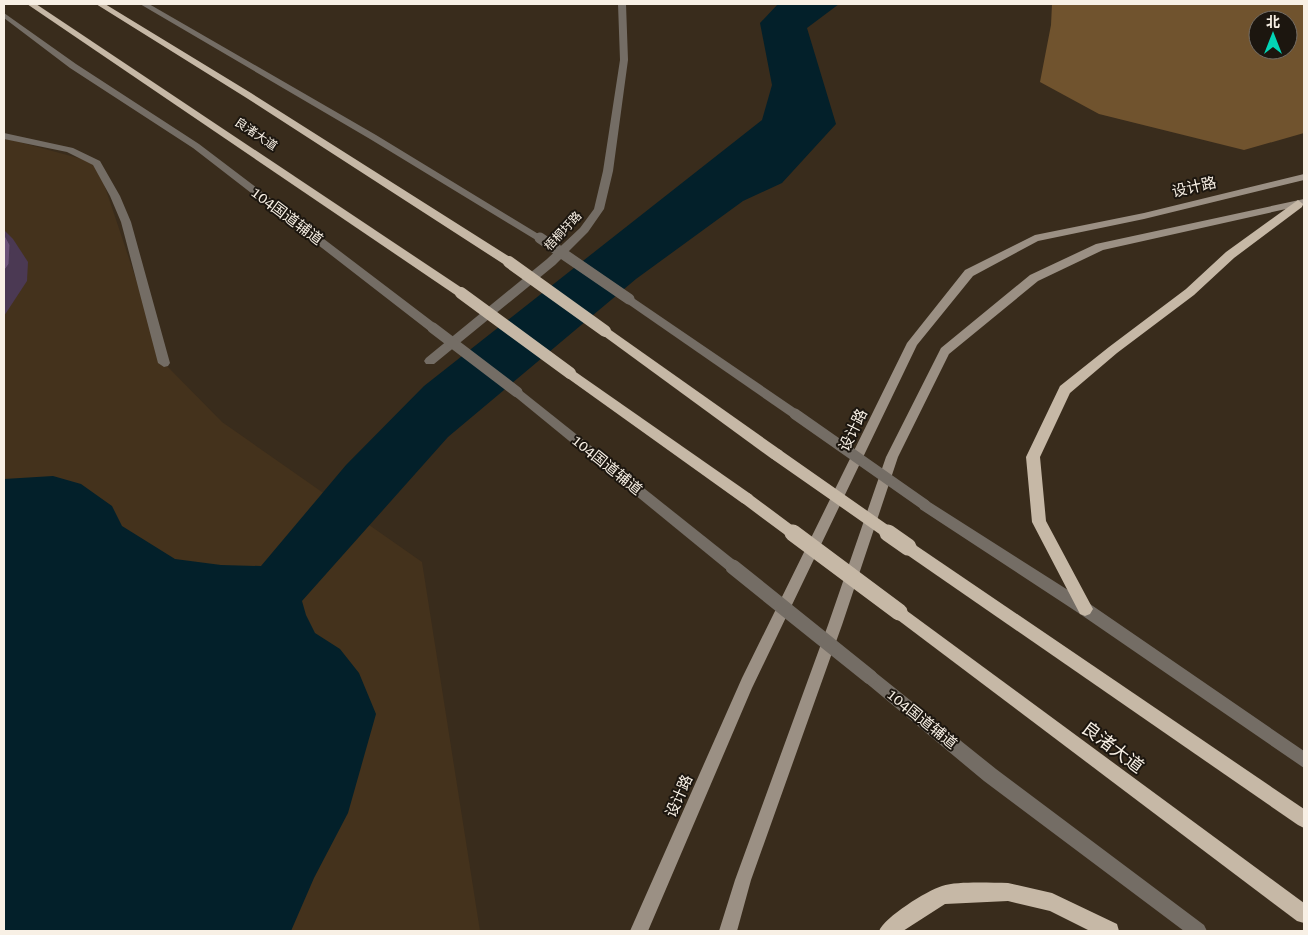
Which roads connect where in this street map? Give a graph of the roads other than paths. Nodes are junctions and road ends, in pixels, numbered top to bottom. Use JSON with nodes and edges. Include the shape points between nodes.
{"nodes":[{"id":1,"x":31,"y":4,"type":"edge"},
{"id":2,"x":100,"y":4,"type":"edge"},
{"id":3,"x":144,"y":4,"type":"edge"},
{"id":4,"x":622,"y":4,"type":"edge"},
{"id":5,"x":4,"y":15,"type":"edge"},
{"id":6,"x":4,"y":136,"type":"edge"},
{"id":7,"x":1304,"y":177,"type":"edge"},
{"id":8,"x":1301,"y":203,"type":"edge"},
{"id":9,"x":430,"y":361,"type":"dead end"},
{"id":10,"x":164,"y":363,"type":"dead end"},
{"id":11,"x":570,"y":373,"type":"joint"},
{"id":12,"x":747,"y":498,"type":"joint"},
{"id":13,"x":1084,"y":609,"type":"junction"},
{"id":14,"x":1304,"y":760,"type":"edge"},
{"id":15,"x":1304,"y":819,"type":"edge"},
{"id":16,"x":1304,"y":914,"type":"edge"},
{"id":17,"x":639,"y":931,"type":"edge"},
{"id":18,"x":728,"y":931,"type":"edge"},
{"id":19,"x":889,"y":931,"type":"edge"},
{"id":20,"x":1110,"y":931,"type":"edge"},
{"id":21,"x":1198,"y":931,"type":"edge"}],
"edges":[{"from":1,"to":11,"type":"highway","name":"良渚大道","bridge":true,"via":[[461,293]]},
{"from":2,"to":15,"type":"highway","name":"良渚大道","bridge":true,"via":[[509,262],[908,547]]},
{"from":3,"to":13,"type":"street","bridge":true,"via":[[540,238],[925,505]]},
{"from":4,"to":9,"type":"street","name":"梧桐圩路","via":[[624,60],[608,171],[599,209],[584,230],[551,262]]},
{"from":5,"to":21,"type":"street","name":"104国道辅道","bridge":true,"via":[[73,66],[196,146],[517,392],[990,775]]},
{"from":6,"to":10,"type":"street","via":[[70,150],[97,162],[126,222]]},
{"from":7,"to":17,"type":"main road","name":"设计路","via":[[1144,216],[1035,238],[969,273],[913,343],[746,683]]},
{"from":8,"to":13,"type":"highway","via":[[1230,255],[1190,292],[1065,390],[1033,457],[1039,522]]},
{"from":8,"to":18,"type":"main road","via":[[1100,247],[1034,278],[945,351],[892,457],[743,880]]},
{"from":11,"to":12,"type":"highway"},
{"from":12,"to":16,"type":"highway","name":"良渚大道","bridge":true},
{"from":13,"to":14,"type":"street"},
{"from":19,"to":20,"type":"highway","via":[[943,895],[1008,892],[1052,902]]}]}
